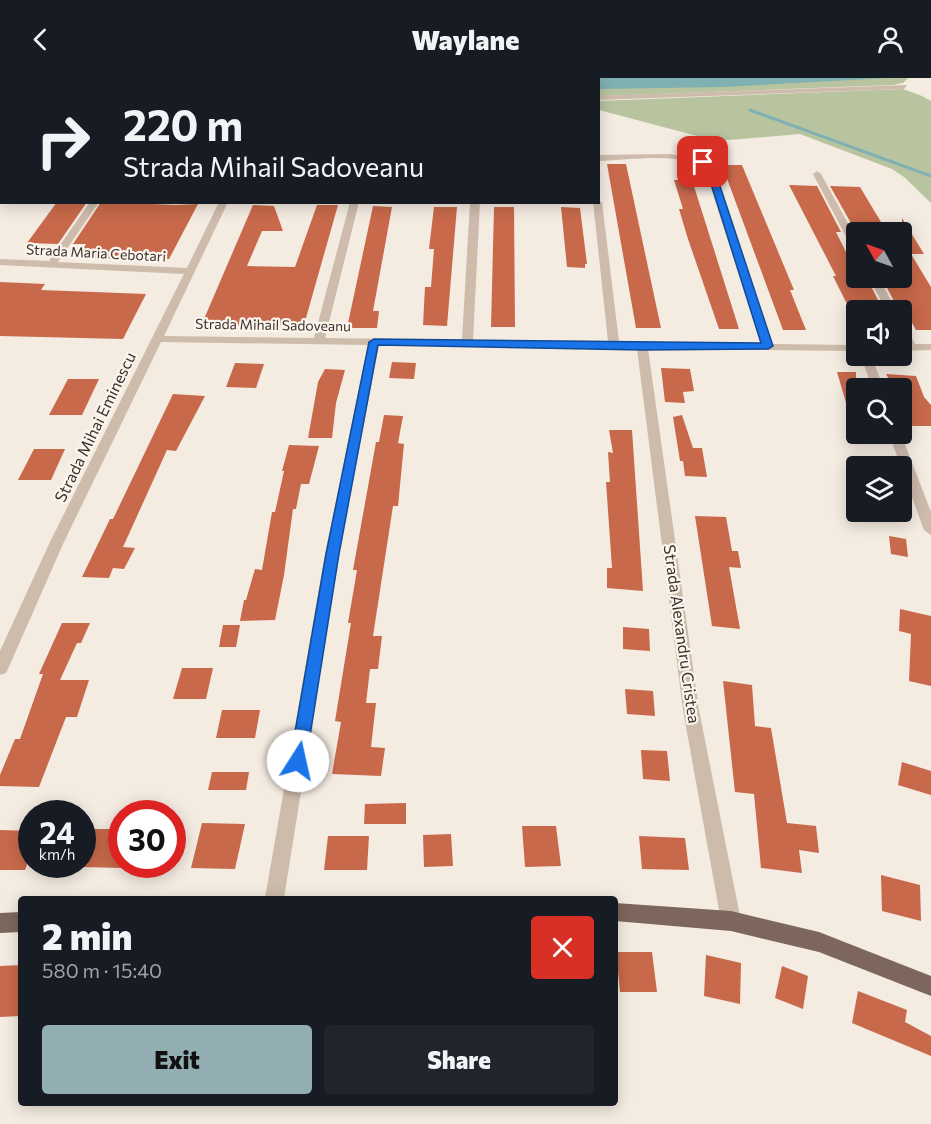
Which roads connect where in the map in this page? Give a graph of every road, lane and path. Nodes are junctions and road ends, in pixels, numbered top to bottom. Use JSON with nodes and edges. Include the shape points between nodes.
{"nodes":[{"id":1,"x":904,"y":87,"type":"dead end"},
{"id":2,"x":600,"y":98,"type":"edge"},
{"id":3,"x":600,"y":158,"type":"edge"},
{"id":4,"x":817,"y":174,"type":"dead end"},
{"id":5,"x":94,"y":204,"type":"edge"},
{"id":6,"x":223,"y":204,"type":"edge"},
{"id":7,"x":354,"y":204,"type":"edge"},
{"id":8,"x":474,"y":204,"type":"edge"},
{"id":9,"x":597,"y":204,"type":"edge"},
{"id":10,"x":846,"y":228,"type":"edge"},
{"id":11,"x":0,"y":262,"type":"edge"},
{"id":12,"x":51,"y":265,"type":"junction"},
{"id":13,"x":190,"y":272,"type":"junction"},
{"id":14,"x":156,"y":339,"type":"junction"},
{"id":15,"x":318,"y":341,"type":"junction"},
{"id":16,"x":374,"y":342,"type":"junction"},
{"id":17,"x":467,"y":343,"type":"junction"},
{"id":18,"x":614,"y":346,"type":"junction"},
{"id":19,"x":642,"y":346,"type":"junction"},
{"id":20,"x":768,"y":346,"type":"junction"},
{"id":21,"x":846,"y":348,"type":"edge"},
{"id":22,"x":912,"y":348,"type":"edge"},
{"id":23,"x":931,"y":348,"type":"edge"},
{"id":24,"x":899,"y":444,"type":"edge"},
{"id":25,"x":931,"y":530,"type":"edge"},
{"id":26,"x":0,"y":669,"type":"edge"},
{"id":27,"x":275,"y":896,"type":"edge"},
{"id":28,"x":618,"y":912,"type":"edge"},
{"id":29,"x":731,"y":921,"type":"junction"},
{"id":30,"x":18,"y":922,"type":"edge"},
{"id":31,"x":0,"y":923,"type":"edge"},
{"id":32,"x":931,"y":986,"type":"edge"}],
"edges":[{"from":1,"to":2,"type":"street"},
{"from":3,"to":20,"type":"street","via":[[679,158],[703,162],[711,171]]},
{"from":4,"to":10,"type":"street"},
{"from":5,"to":12,"type":"street"},
{"from":6,"to":13,"type":"street","name":"Strada Mihai Eminescu"},
{"from":7,"to":15,"type":"street"},
{"from":8,"to":17,"type":"street"},
{"from":9,"to":18,"type":"street"},
{"from":11,"to":12,"type":"street","name":"Strada Maria Cebotari"},
{"from":12,"to":13,"type":"street","name":"Strada Maria Cebotari"},
{"from":13,"to":14,"type":"street","name":"Strada Mihai Eminescu"},
{"from":14,"to":15,"type":"street","name":"Strada Mihail Sadoveanu"},
{"from":14,"to":26,"type":"street","name":"Strada Mihai Eminescu"},
{"from":15,"to":16,"type":"street","name":"Strada Mihail Sadoveanu"},
{"from":16,"to":17,"type":"street","name":"Strada Mihail Sadoveanu"},
{"from":16,"to":27,"type":"street","via":[[332,554]]},
{"from":17,"to":18,"type":"street","name":"Strada Mihail Sadoveanu"},
{"from":18,"to":19,"type":"street","name":"Strada Mihail Sadoveanu"},
{"from":19,"to":20,"type":"street","name":"Strada Mihail Sadoveanu"},
{"from":19,"to":29,"type":"street","name":"Strada Alexandru Cristea","via":[[691,710]]},
{"from":20,"to":21,"type":"street","name":"Strada Mihail Sadoveanu"},
{"from":22,"to":23,"type":"street"},
{"from":24,"to":25,"type":"street"},
{"from":28,"to":29,"type":"main road"},
{"from":29,"to":32,"type":"main road","via":[[819,942]]},
{"from":30,"to":31,"type":"main road"}]}
